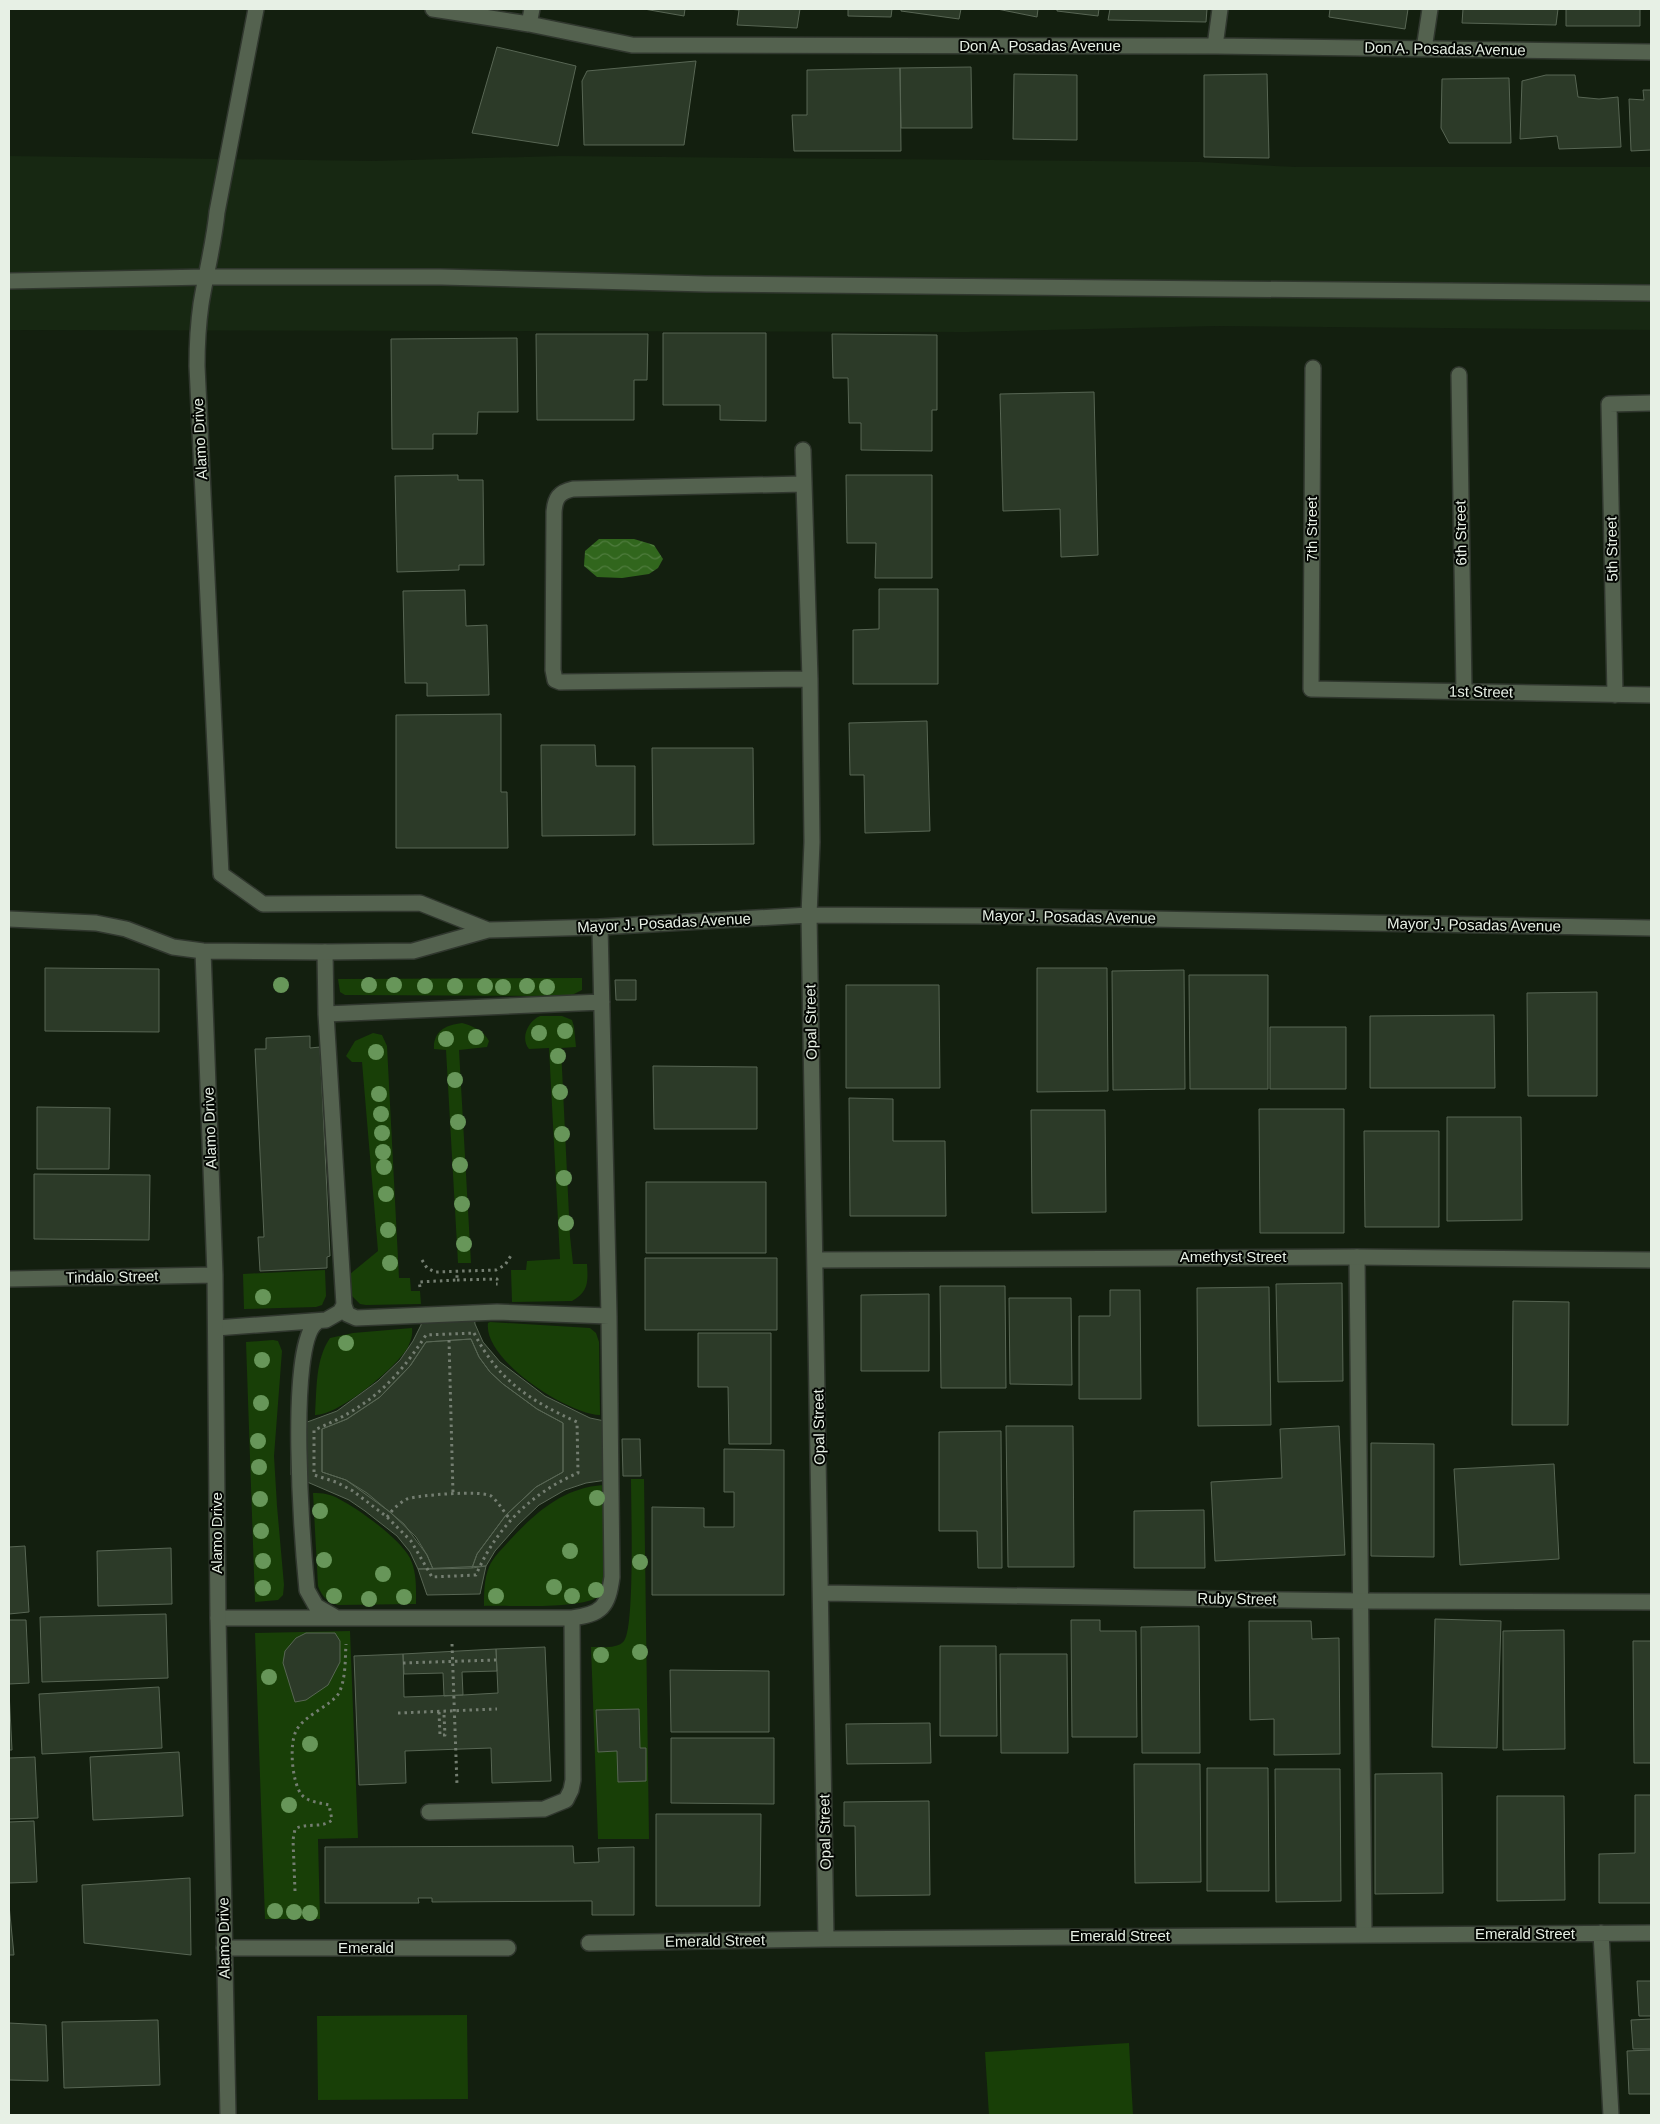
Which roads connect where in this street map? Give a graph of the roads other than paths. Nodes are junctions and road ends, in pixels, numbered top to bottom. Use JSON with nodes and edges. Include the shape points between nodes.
{"nodes":[{"id":1,"x":256,"y":9,"type":"edge"},
{"id":2,"x":433,"y":9,"type":"edge"},
{"id":3,"x":532,"y":9,"type":"edge"},
{"id":4,"x":1220,"y":9,"type":"edge"},
{"id":5,"x":1430,"y":9,"type":"edge"},
{"id":6,"x":529,"y":24,"type":"junction"},
{"id":7,"x":1215,"y":46,"type":"junction"},
{"id":8,"x":1424,"y":49,"type":"junction"},
{"id":9,"x":1651,"y":52,"type":"edge"},
{"id":10,"x":206,"y":277,"type":"junction"},
{"id":11,"x":9,"y":281,"type":"edge"},
{"id":12,"x":1651,"y":293,"type":"edge"},
{"id":13,"x":1313,"y":368,"type":"dead end"},
{"id":14,"x":1458,"y":375,"type":"dead end"},
{"id":15,"x":1651,"y":403,"type":"edge"},
{"id":16,"x":803,"y":450,"type":"dead end"},
{"id":17,"x":803,"y":484,"type":"junction"},
{"id":18,"x":810,"y":679,"type":"junction"},
{"id":19,"x":1311,"y":689,"type":"joint"},
{"id":20,"x":1464,"y":691,"type":"junction"},
{"id":21,"x":1615,"y":695,"type":"junction"},
{"id":22,"x":1651,"y":695,"type":"edge"},
{"id":23,"x":221,"y":874,"type":"joint"},
{"id":24,"x":810,"y":915,"type":"junction"},
{"id":25,"x":9,"y":919,"type":"edge"},
{"id":26,"x":600,"y":927,"type":"junction"},
{"id":27,"x":1651,"y":928,"type":"edge"},
{"id":28,"x":488,"y":930,"type":"junction"},
{"id":29,"x":203,"y":951,"type":"junction"},
{"id":30,"x":325,"y":952,"type":"junction"},
{"id":31,"x":602,"y":1002,"type":"junction"},
{"id":32,"x":326,"y":1014,"type":"junction"},
{"id":33,"x":1357,"y":1256,"type":"junction"},
{"id":34,"x":815,"y":1260,"type":"junction"},
{"id":35,"x":1651,"y":1260,"type":"edge"},
{"id":36,"x":215,"y":1275,"type":"junction"},
{"id":37,"x":9,"y":1279,"type":"edge"},
{"id":38,"x":344,"y":1305,"type":"junction"},
{"id":39,"x":609,"y":1316,"type":"junction"},
{"id":40,"x":317,"y":1322,"type":"junction"},
{"id":41,"x":216,"y":1328,"type":"junction"},
{"id":42,"x":822,"y":1593,"type":"junction"},
{"id":43,"x":1362,"y":1601,"type":"junction"},
{"id":44,"x":1651,"y":1602,"type":"edge"},
{"id":45,"x":218,"y":1618,"type":"junction"},
{"id":46,"x":341,"y":1618,"type":"junction"},
{"id":47,"x":572,"y":1618,"type":"junction"},
{"id":48,"x":429,"y":1812,"type":"dead end"},
{"id":49,"x":1601,"y":1933,"type":"junction"},
{"id":50,"x":1651,"y":1933,"type":"edge"},
{"id":51,"x":1364,"y":1934,"type":"junction"},
{"id":52,"x":826,"y":1939,"type":"junction"},
{"id":53,"x":589,"y":1943,"type":"dead end"},
{"id":54,"x":224,"y":1948,"type":"junction"},
{"id":55,"x":508,"y":1948,"type":"dead end"},
{"id":56,"x":228,"y":2115,"type":"edge"},
{"id":57,"x":1612,"y":2115,"type":"edge"}],
"edges":[{"from":1,"to":10,"type":"street","name":"Alamo Drive"},
{"from":2,"to":6,"type":"street","name":"Don A. Posadas Avenue"},
{"from":3,"to":6,"type":"street"},
{"from":4,"to":7,"type":"street"},
{"from":5,"to":8,"type":"street"},
{"from":6,"to":7,"type":"street","name":"Don A. Posadas Avenue","via":[[632,45]]},
{"from":7,"to":8,"type":"street","name":"Don A. Posadas Avenue"},
{"from":8,"to":9,"type":"street","name":"Don A. Posadas Avenue"},
{"from":10,"to":11,"type":"street"},
{"from":10,"to":12,"type":"street","via":[[441,277],[706,284]]},
{"from":10,"to":23,"type":"street","name":"Alamo Drive","via":[[197,336],[197,366]]},
{"from":13,"to":19,"type":"street","name":"7th Street"},
{"from":14,"to":20,"type":"street","name":"6th Street"},
{"from":15,"to":21,"type":"street","name":"5th Street","via":[[1609,404]]},
{"from":16,"to":17,"type":"street","name":"Opal Street"},
{"from":17,"to":18,"type":"street","name":"Opal Street"},
{"from":17,"to":18,"type":"street","via":[[573,489],[558,495],[554,512],[553,670],[555,680],[560,682]]},
{"from":18,"to":24,"type":"street","name":"Opal Street"},
{"from":19,"to":20,"type":"street","name":"1st Street"},
{"from":20,"to":21,"type":"street","name":"1st Street"},
{"from":21,"to":22,"type":"street","name":"1st Street"},
{"from":23,"to":28,"type":"street","name":"Mayor J. Posadas Avenue","via":[[263,904],[420,903]]},
{"from":24,"to":26,"type":"street","name":"Mayor J. Posadas Avenue"},
{"from":24,"to":27,"type":"street","name":"Mayor J. Posadas Avenue"},
{"from":24,"to":34,"type":"street","name":"Opal Street"},
{"from":25,"to":29,"type":"street","name":"Mayor J. Posadas Avenue","via":[[96,923],[126,929],[173,947]]},
{"from":26,"to":28,"type":"street","name":"Mayor J. Posadas Avenue"},
{"from":26,"to":31,"type":"street"},
{"from":28,"to":30,"type":"street","name":"Mayor J. Posadas Avenue","via":[[414,952]]},
{"from":29,"to":30,"type":"street","name":"Mayor J. Posadas Avenue"},
{"from":29,"to":36,"type":"street","name":"Alamo Drive"},
{"from":30,"to":32,"type":"street"},
{"from":31,"to":32,"type":"street"},
{"from":31,"to":39,"type":"street"},
{"from":32,"to":38,"type":"street"},
{"from":33,"to":34,"type":"street","name":"Amethyst Street"},
{"from":33,"to":35,"type":"street","name":"Amethyst Street"},
{"from":33,"to":43,"type":"street"},
{"from":34,"to":42,"type":"street","name":"Opal Street"},
{"from":36,"to":37,"type":"street","name":"Tindalo Street"},
{"from":36,"to":41,"type":"street","name":"Alamo Drive"},
{"from":38,"to":39,"type":"street","via":[[347,1314],[356,1318],[497,1312]]},
{"from":38,"to":40,"type":"street","via":[[333,1318]]},
{"from":39,"to":47,"type":"street","via":[[611,1585],[602,1610]]},
{"from":40,"to":41,"type":"street"},
{"from":40,"to":46,"type":"street","via":[[310,1329],[301,1379],[298,1473],[307,1590],[316,1606]]},
{"from":41,"to":45,"type":"street","name":"Alamo Drive"},
{"from":42,"to":43,"type":"street","name":"Ruby Street"},
{"from":42,"to":52,"type":"street","name":"Opal Street"},
{"from":43,"to":44,"type":"street","name":"Ruby Street"},
{"from":43,"to":51,"type":"street"},
{"from":45,"to":46,"type":"street"},
{"from":45,"to":54,"type":"street","name":"Alamo Drive"},
{"from":46,"to":47,"type":"street"},
{"from":47,"to":48,"type":"street","via":[[572,1780],[566,1800],[544,1809]]},
{"from":49,"to":50,"type":"street","name":"Emerald Street"},
{"from":49,"to":51,"type":"street","name":"Emerald Street"},
{"from":49,"to":57,"type":"street"},
{"from":51,"to":52,"type":"street","name":"Emerald Street"},
{"from":52,"to":53,"type":"street","name":"Emerald Street"},
{"from":54,"to":55,"type":"street","name":"Emerald"},
{"from":54,"to":56,"type":"street","name":"Alamo Drive"}]}
